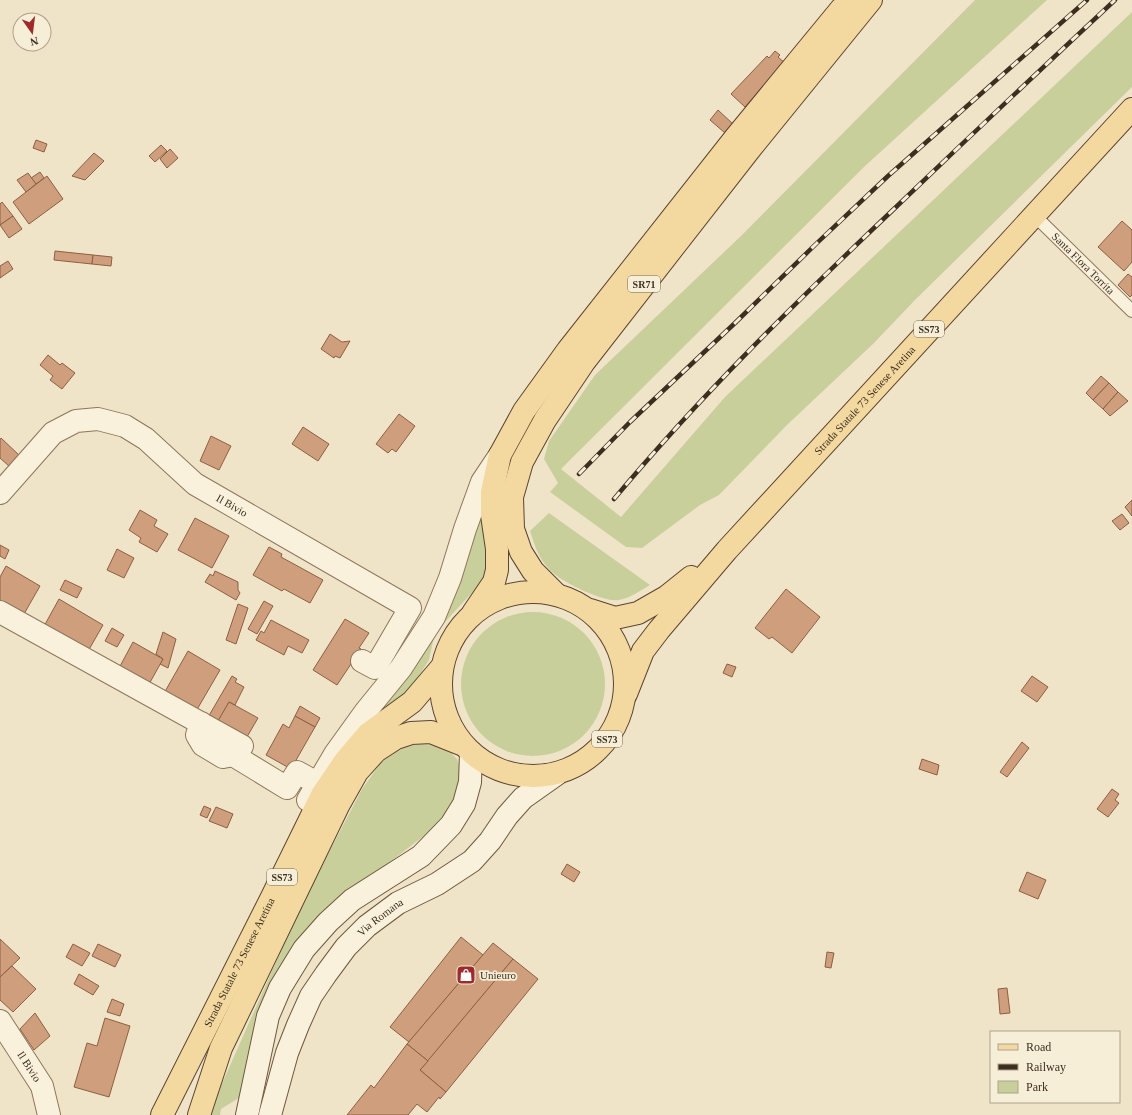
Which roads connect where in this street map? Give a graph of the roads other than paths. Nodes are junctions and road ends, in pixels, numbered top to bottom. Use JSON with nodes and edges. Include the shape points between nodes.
{"nodes":[{"id":1,"x":853,"y":0,"type":"edge"},
{"id":2,"x":871,"y":0,"type":"edge"},
{"id":3,"x":1132,"y":109,"type":"edge"},
{"id":4,"x":1034,"y":215,"type":"junction"},
{"id":5,"x":1132,"y":311,"type":"edge"},
{"id":6,"x":500,"y":455,"type":"junction"},
{"id":7,"x":0,"y":493,"type":"edge"},
{"id":8,"x":727,"y":550,"type":"junction"},
{"id":9,"x":556,"y":594,"type":"junction"},
{"id":10,"x":590,"y":610,"type":"junction"},
{"id":11,"x":0,"y":612,"type":"edge"},
{"id":12,"x":473,"y":613,"type":"junction"},
{"id":13,"x":362,"y":661,"type":"dead end"},
{"id":14,"x":441,"y":668,"type":"junction"},
{"id":15,"x":626,"y":694,"type":"junction"},
{"id":16,"x":466,"y":748,"type":"junction"},
{"id":17,"x":557,"y":774,"type":"junction"},
{"id":18,"x":317,"y":783,"type":"junction"},
{"id":19,"x":0,"y":1021,"type":"edge"},
{"id":20,"x":206,"y":1027,"type":"junction"},
{"id":21,"x":220,"y":1048,"type":"junction"},
{"id":22,"x":250,"y":1112,"type":"edge"},
{"id":23,"x":49,"y":1115,"type":"edge"},
{"id":24,"x":162,"y":1115,"type":"edge"},
{"id":25,"x":182,"y":1115,"type":"edge"},
{"id":26,"x":199,"y":1115,"type":"edge"},
{"id":27,"x":270,"y":1115,"type":"edge"}],
"edges":[{"from":1,"to":6,"type":"main road","number":"SR71","via":[[842,9],[735,138],[568,350],[524,411]]},
{"from":2,"to":9,"type":"main road","number":"SR71","via":[[750,149],[584,362],[545,420],[522,462],[512,497],[513,529],[521,552],[532,571]]},
{"from":3,"to":4,"type":"main road","name":"Strada Statale 73 Senese Aretina","number":"SS73"},
{"from":4,"to":5,"type":"lane","name":"Santa Flora Torrita"},
{"from":4,"to":8,"type":"main road","name":"Strada Statale 73 Senese Aretina","number":"SS73"},
{"from":6,"to":12,"type":"main road","number":"SR71","via":[[492,492],[497,570],[494,582]]},
{"from":6,"to":18,"type":"street","via":[[482,482],[450,578],[434,617],[401,668],[366,711]]},
{"from":7,"to":13,"type":"street","name":"Il Bivio","via":[[53,433],[76,421],[98,419],[125,426],[146,439],[195,484],[410,608],[375,668]]},
{"from":8,"to":10,"type":"main road","name":"Strada Statale 73 Senese Aretina","number":"SS73","via":[[666,597],[638,613],[615,618]]},
{"from":8,"to":15,"type":"main road","name":"Strada Statale 73 Senese Aretina","number":"SS73","via":[[643,651]]},
{"from":9,"to":10,"type":"main road","name":"Strada Statale 73 Senese Aretina","number":"SS73","via":[[574,600]]},
{"from":9,"to":12,"type":"main road","name":"Strada Statale 73 Senese Aretina","number":"SS73","via":[[527,591],[498,598]]},
{"from":10,"to":15,"type":"main road","name":"Strada Statale 73 Senese Aretina","number":"SS73","via":[[612,634],[615,641],[624,663]]},
{"from":11,"to":18,"type":"street","via":[[201,723],[196,735],[203,745],[223,757],[233,755],[287,788],[297,772]]},
{"from":12,"to":14,"type":"main road","name":"Strada Statale 73 Senese Aretina","number":"SS73","via":[[458,629],[447,648]]},
{"from":14,"to":16,"type":"main road","name":"Strada Statale 73 Senese Aretina","number":"SS73","via":[[440,695],[447,721]]},
{"from":14,"to":20,"type":"main road","name":"Strada Statale 73 Senese Aretina","number":"SS73","via":[[412,702],[368,734],[345,761],[322,795]]},
{"from":15,"to":17,"type":"main road","name":"Strada Statale 73 Senese Aretina","number":"SS73","via":[[618,721],[604,744],[583,763]]},
{"from":16,"to":17,"type":"main road","name":"Strada Statale 73 Senese Aretina","number":"SS73","via":[[490,766],[511,774],[534,777]]},
{"from":16,"to":21,"type":"main road","name":"Strada Statale 73 Senese Aretina","number":"SS73","via":[[431,732],[411,733],[396,738],[376,751],[356,772]]},
{"from":16,"to":22,"type":"street","via":[[470,782],[464,804],[452,825],[421,856],[352,900],[328,922],[304,949],[280,988],[268,1016]]},
{"from":17,"to":27,"type":"street","name":"Via Romana","via":[[523,798],[472,861],[437,884],[398,903],[367,926],[346,948],[311,996],[288,1053]]},
{"from":18,"to":20,"type":"street","via":[[246,928]]},
{"from":19,"to":23,"type":"street","name":"Il Bivio","via":[[42,1086]]},
{"from":20,"to":24,"type":"main road","name":"Strada Statale 73 Senese Aretina","number":"SS73"},
{"from":21,"to":25,"type":"main road"},
{"from":21,"to":26,"type":"main road","name":"Strada Statale 73 Senese Aretina","number":"SS73"}]}
